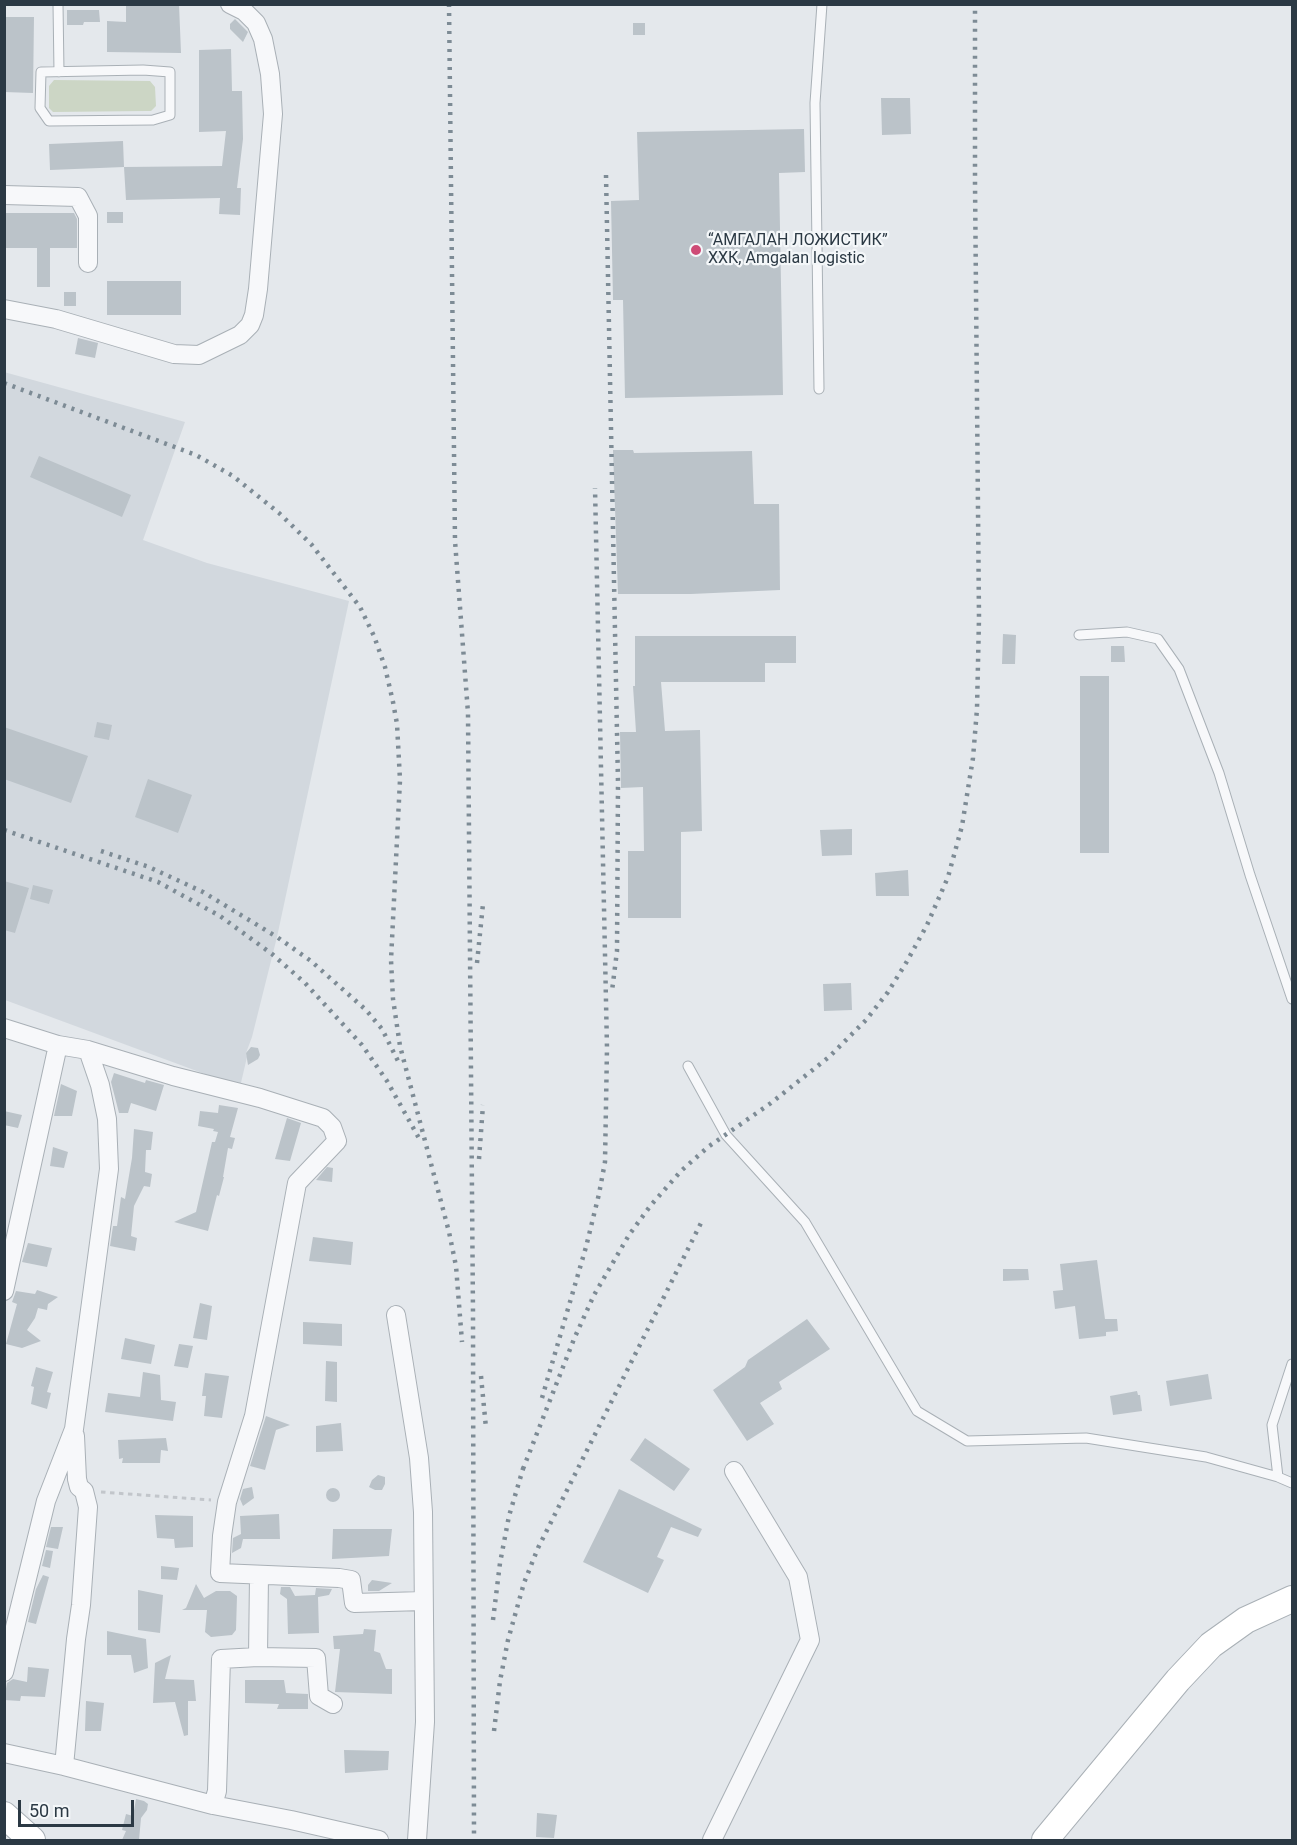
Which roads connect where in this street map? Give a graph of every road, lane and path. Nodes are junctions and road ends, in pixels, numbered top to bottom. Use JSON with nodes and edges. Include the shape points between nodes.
{"nodes":[{"id":1,"x":58,"y":4,"type":"edge"},
{"id":2,"x":230,"y":4,"type":"edge"},
{"id":3,"x":822,"y":4,"type":"edge"},
{"id":4,"x":59,"y":72,"type":"junction"},
{"id":5,"x":4,"y":195,"type":"edge"},
{"id":6,"x":88,"y":263,"type":"dead end"},
{"id":7,"x":4,"y":309,"type":"edge"},
{"id":8,"x":819,"y":389,"type":"dead end"},
{"id":9,"x":1079,"y":635,"type":"dead end"},
{"id":10,"x":1293,"y":999,"type":"edge"},
{"id":11,"x":4,"y":1028,"type":"edge"},
{"id":12,"x":58,"y":1045,"type":"junction"},
{"id":13,"x":88,"y":1050,"type":"junction"},
{"id":14,"x":688,"y":1066,"type":"dead end"},
{"id":15,"x":4,"y":1291,"type":"edge"},
{"id":16,"x":396,"y":1315,"type":"dead end"},
{"id":17,"x":1293,"y":1364,"type":"edge"},
{"id":18,"x":74,"y":1429,"type":"junction"},
{"id":19,"x":734,"y":1471,"type":"dead end"},
{"id":20,"x":1278,"y":1477,"type":"junction"},
{"id":21,"x":1293,"y":1483,"type":"edge"},
{"id":22,"x":84,"y":1491,"type":"junction"},
{"id":23,"x":227,"y":1502,"type":"junction"},
{"id":24,"x":259,"y":1576,"type":"junction"},
{"id":25,"x":1293,"y":1599,"type":"edge"},
{"id":26,"x":423,"y":1601,"type":"junction"},
{"id":27,"x":258,"y":1657,"type":"junction"},
{"id":28,"x":4,"y":1672,"type":"edge"},
{"id":29,"x":333,"y":1704,"type":"dead end"},
{"id":30,"x":4,"y":1753,"type":"edge"},
{"id":31,"x":64,"y":1766,"type":"junction"},
{"id":32,"x":213,"y":1805,"type":"junction"},
{"id":33,"x":6,"y":1820,"type":"edge"},
{"id":34,"x":32,"y":1840,"type":"edge"},
{"id":35,"x":379,"y":1840,"type":"edge"},
{"id":36,"x":417,"y":1840,"type":"edge"},
{"id":37,"x":712,"y":1840,"type":"edge"},
{"id":38,"x":1045,"y":1840,"type":"edge"}],
"edges":[{"from":1,"to":4,"type":"lane"},
{"from":2,"to":7,"type":"street","via":[[256,23],[263,39],[273,114],[258,289],[250,326],[199,356],[174,354],[56,319]]},
{"from":3,"to":8,"type":"lane","via":[[815,127]]},
{"from":4,"to":4,"type":"lane","via":[[40,72],[40,108],[49,121],[153,120],[170,115],[170,72]]},
{"from":5,"to":6,"type":"street","via":[[78,197],[88,216]]},
{"from":9,"to":10,"type":"lane","via":[[1127,632],[1158,639],[1179,669],[1219,773]]},
{"from":11,"to":12,"type":"street"},
{"from":12,"to":13,"type":"street"},
{"from":12,"to":15,"type":"street"},
{"from":13,"to":18,"type":"street","via":[[103,1096],[109,1169]]},
{"from":13,"to":23,"type":"street","via":[[323,1118],[332,1127],[337,1141],[297,1183],[254,1416]]},
{"from":14,"to":20,"type":"lane","via":[[726,1135],[805,1222],[917,1411],[967,1441],[1086,1438],[1206,1457]]},
{"from":16,"to":26,"type":"street","via":[[419,1458]]},
{"from":17,"to":20,"type":"lane","via":[[1272,1425]]},
{"from":18,"to":22,"type":"street","via":[[77,1479]]},
{"from":18,"to":28,"type":"street","via":[[46,1501]]},
{"from":19,"to":37,"type":"street","via":[[798,1577],[810,1640]]},
{"from":20,"to":21,"type":"lane"},
{"from":22,"to":23,"type":"path"},
{"from":22,"to":31,"type":"street","via":[[88,1507]]},
{"from":23,"to":24,"type":"street","via":[[220,1573]]},
{"from":24,"to":26,"type":"street","via":[[351,1580],[354,1603]]},
{"from":24,"to":27,"type":"street"},
{"from":25,"to":38,"type":"main road","via":[[1246,1620],[1211,1646]]},
{"from":26,"to":36,"type":"street","via":[[425,1722]]},
{"from":27,"to":29,"type":"street","via":[[316,1658],[320,1696]]},
{"from":27,"to":32,"type":"street","via":[[221,1659],[218,1791]]},
{"from":30,"to":31,"type":"street"},
{"from":31,"to":32,"type":"street"},
{"from":32,"to":35,"type":"street"},
{"from":33,"to":34,"type":"main road"}]}
